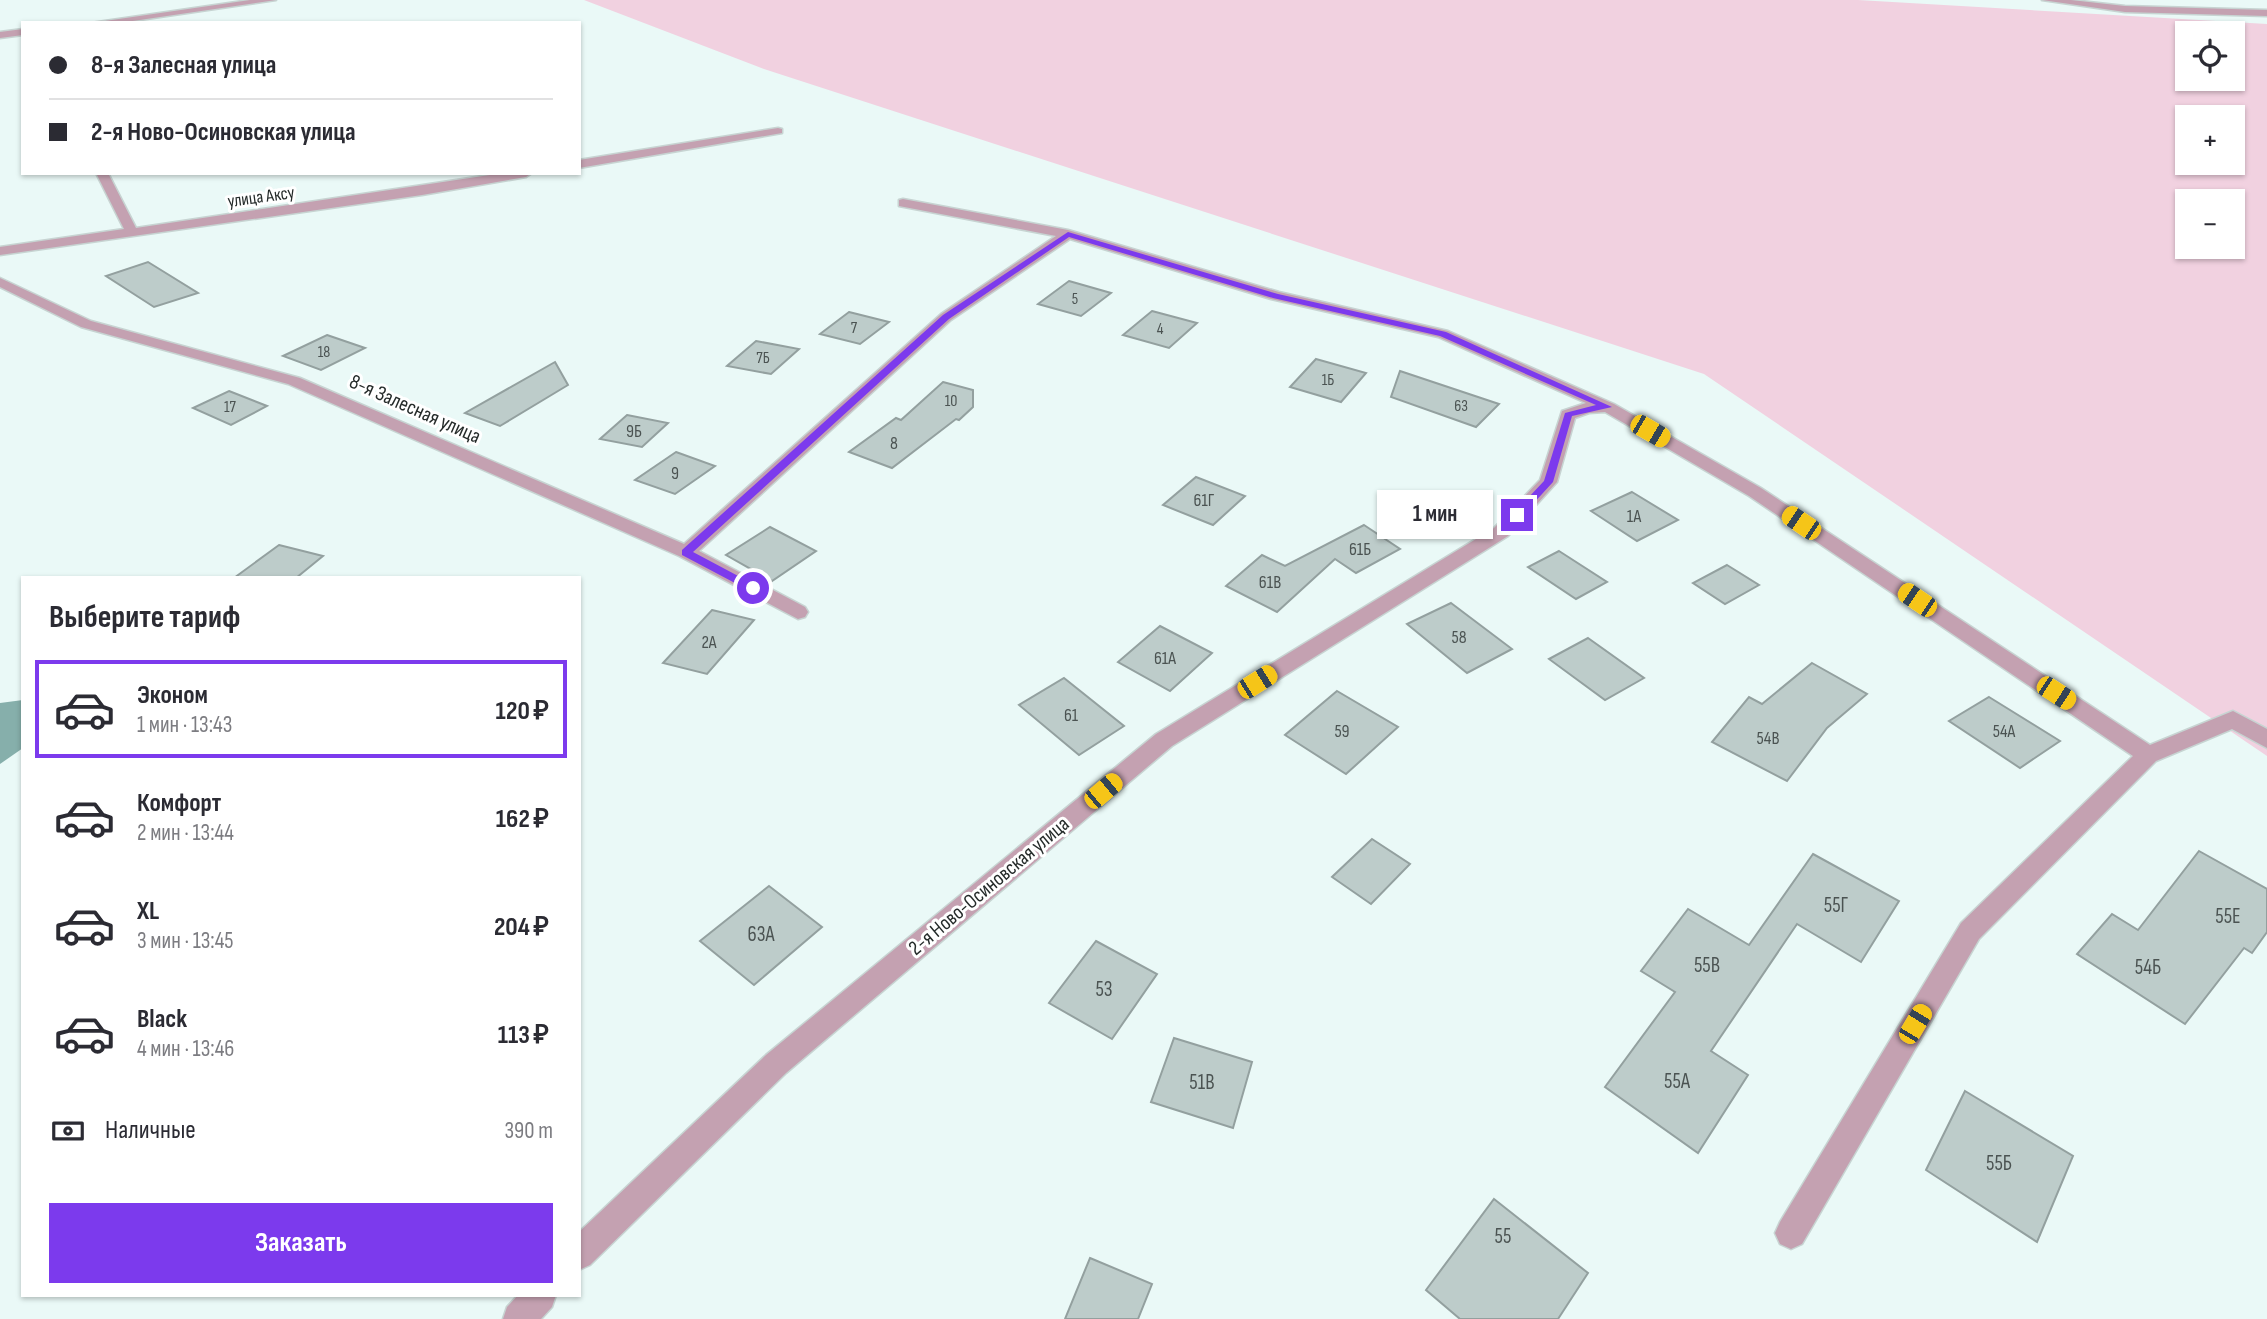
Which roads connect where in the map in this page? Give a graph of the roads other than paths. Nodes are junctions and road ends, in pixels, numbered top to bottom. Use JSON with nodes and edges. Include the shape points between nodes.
{"nodes":[{"id":1,"x":271,"y":0,"type":"edge"},
{"id":2,"x":2047,"y":0,"type":"edge"},
{"id":3,"x":2267,"y":13,"type":"edge"},
{"id":4,"x":111,"y":21,"type":"edge"},
{"id":5,"x":21,"y":32,"type":"edge"},
{"id":6,"x":0,"y":35,"type":"edge"},
{"id":7,"x":778,"y":131,"type":"dead end"},
{"id":8,"x":581,"y":164,"type":"edge"},
{"id":9,"x":103,"y":175,"type":"edge"},
{"id":10,"x":509,"y":175,"type":"edge"},
{"id":11,"x":903,"y":203,"type":"dead end"},
{"id":12,"x":132,"y":233,"type":"junction"},
{"id":13,"x":1068,"y":234,"type":"junction"},
{"id":14,"x":0,"y":251,"type":"edge"},
{"id":15,"x":0,"y":282,"type":"edge"},
{"id":16,"x":1608,"y":407,"type":"junction"},
{"id":17,"x":686,"y":552,"type":"junction"},
{"id":18,"x":798,"y":612,"type":"dead end"},
{"id":19,"x":2267,"y":740,"type":"edge"},
{"id":20,"x":2148,"y":755,"type":"junction"},
{"id":21,"x":1791,"y":1233,"type":"dead end"},
{"id":22,"x":581,"y":1252,"type":"edge"},
{"id":23,"x":538,"y":1297,"type":"edge"},
{"id":24,"x":519,"y":1319,"type":"edge"}],
"edges":[{"from":1,"to":4,"type":"street"},
{"from":2,"to":3,"type":"street","via":[[2125,9]]},
{"from":5,"to":6,"type":"street"},
{"from":7,"to":8,"type":"street"},
{"from":9,"to":12,"type":"street"},
{"from":10,"to":12,"type":"street","name":"улица Аксу"},
{"from":11,"to":13,"type":"street"},
{"from":12,"to":14,"type":"street","name":"улица Аксу"},
{"from":13,"to":16,"type":"street","via":[[1276,296],[1443,334]]},
{"from":13,"to":17,"type":"street","via":[[946,317]]},
{"from":15,"to":17,"type":"street","name":"8-я Залесная улица","via":[[86,324],[294,380]]},
{"from":16,"to":20,"type":"street","via":[[1755,492]]},
{"from":16,"to":22,"type":"street","name":"2-я Ново-Осиновская улица","via":[[1568,415],[1548,482],[1501,532],[1164,740],[776,1064]]},
{"from":17,"to":18,"type":"street","name":"8-я Залесная улица"},
{"from":19,"to":20,"type":"street","via":[[2234,719]]},
{"from":20,"to":21,"type":"street","via":[[1970,931]]},
{"from":23,"to":24,"type":"street"}]}
